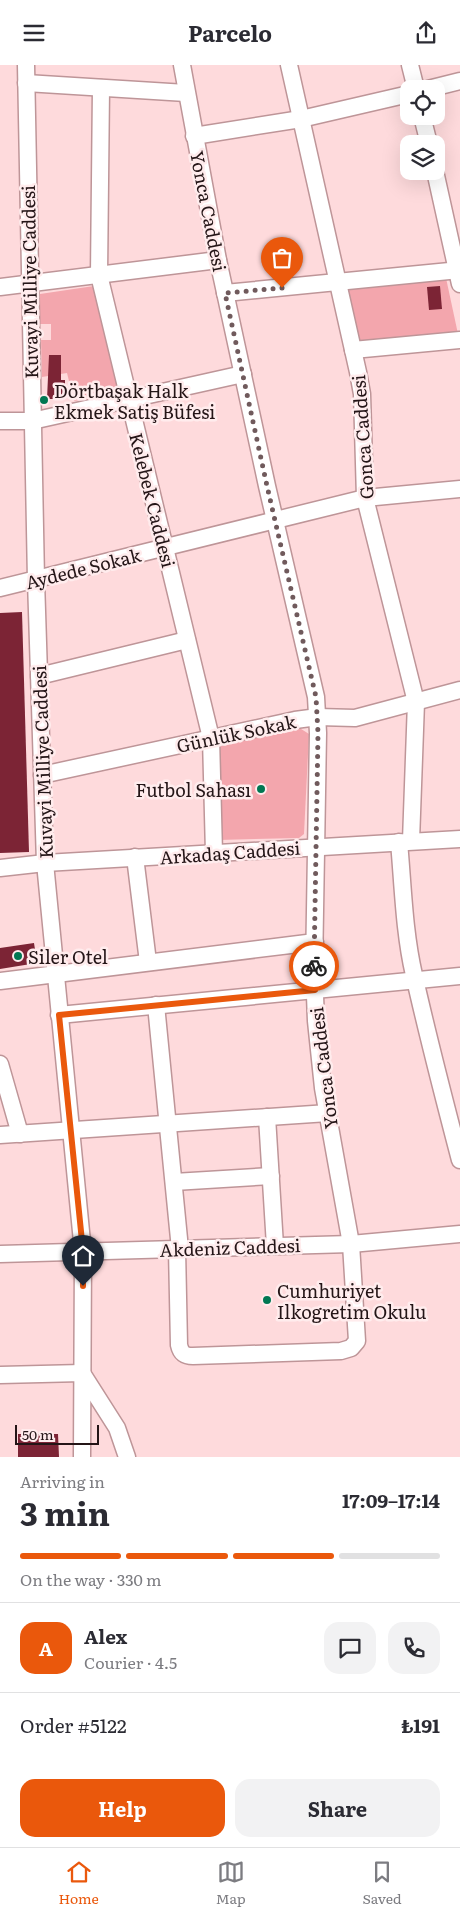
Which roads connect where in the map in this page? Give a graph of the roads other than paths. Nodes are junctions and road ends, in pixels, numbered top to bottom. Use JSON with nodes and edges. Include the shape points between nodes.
{"nodes":[{"id":1,"x":26,"y":65,"type":"edge"},
{"id":2,"x":182,"y":65,"type":"edge"},
{"id":3,"x":288,"y":65,"type":"edge"},
{"id":4,"x":410,"y":65,"type":"edge"},
{"id":5,"x":414,"y":80,"type":"edge"},
{"id":6,"x":460,"y":81,"type":"edge"},
{"id":7,"x":26,"y":83,"type":"junction"},
{"id":8,"x":445,"y":85,"type":"edge"},
{"id":9,"x":101,"y":88,"type":"junction"},
{"id":10,"x":186,"y":93,"type":"junction"},
{"id":11,"x":400,"y":95,"type":"edge"},
{"id":12,"x":301,"y":119,"type":"junction"},
{"id":13,"x":194,"y":136,"type":"junction"},
{"id":14,"x":437,"y":180,"type":"edge"},
{"id":15,"x":218,"y":260,"type":"junction"},
{"id":16,"x":99,"y":275,"type":"junction"},
{"id":17,"x":459,"y":275,"type":"edge"},
{"id":18,"x":338,"y":282,"type":"junction"},
{"id":19,"x":29,"y":284,"type":"junction"},
{"id":20,"x":0,"y":287,"type":"edge"},
{"id":21,"x":225,"y":293,"type":"junction"},
{"id":22,"x":460,"y":340,"type":"edge"},
{"id":23,"x":353,"y":349,"type":"junction"},
{"id":24,"x":243,"y":374,"type":"junction"},
{"id":25,"x":129,"y":400,"type":"junction"},
{"id":26,"x":0,"y":421,"type":"edge"},
{"id":27,"x":32,"y":421,"type":"junction"},
{"id":28,"x":460,"y":489,"type":"edge"},
{"id":29,"x":365,"y":498,"type":"junction"},
{"id":30,"x":275,"y":521,"type":"junction"},
{"id":31,"x":165,"y":548,"type":"junction"},
{"id":32,"x":36,"y":580,"type":"junction"},
{"id":33,"x":0,"y":589,"type":"edge"},
{"id":34,"x":187,"y":640,"type":"junction"},
{"id":35,"x":39,"y":676,"type":"junction"},
{"id":36,"x":460,"y":690,"type":"edge"},
{"id":37,"x":416,"y":702,"type":"junction"},
{"id":38,"x":318,"y":717,"type":"junction"},
{"id":39,"x":211,"y":738,"type":"junction"},
{"id":40,"x":42,"y":775,"type":"junction"},
{"id":41,"x":460,"y":839,"type":"edge"},
{"id":42,"x":405,"y":842,"type":"junction"},
{"id":43,"x":317,"y":846,"type":"junction"},
{"id":44,"x":214,"y":853,"type":"junction"},
{"id":45,"x":135,"y":857,"type":"junction"},
{"id":46,"x":45,"y":863,"type":"junction"},
{"id":47,"x":0,"y":868,"type":"edge"},
{"id":48,"x":315,"y":942,"type":"junction"},
{"id":49,"x":148,"y":962,"type":"junction"},
{"id":50,"x":55,"y":974,"type":"junction"},
{"id":51,"x":460,"y":976,"type":"edge"},
{"id":52,"x":416,"y":980,"type":"junction"},
{"id":53,"x":0,"y":981,"type":"edge"},
{"id":54,"x":315,"y":990,"type":"junction"},
{"id":55,"x":156,"y":1005,"type":"junction"},
{"id":56,"x":59,"y":1015,"type":"junction"},
{"id":57,"x":0,"y":1064,"type":"edge"},
{"id":58,"x":328,"y":1113,"type":"junction"},
{"id":59,"x":267,"y":1117,"type":"junction"},
{"id":60,"x":168,"y":1124,"type":"junction"},
{"id":61,"x":71,"y":1131,"type":"junction"},
{"id":62,"x":20,"y":1134,"type":"junction"},
{"id":63,"x":0,"y":1135,"type":"edge"},
{"id":64,"x":460,"y":1161,"type":"edge"},
{"id":65,"x":271,"y":1176,"type":"junction"},
{"id":66,"x":174,"y":1182,"type":"junction"},
{"id":67,"x":460,"y":1234,"type":"edge"},
{"id":68,"x":351,"y":1244,"type":"junction"},
{"id":69,"x":275,"y":1246,"type":"junction"},
{"id":70,"x":179,"y":1249,"type":"junction"},
{"id":71,"x":83,"y":1251,"type":"junction"},
{"id":72,"x":0,"y":1254,"type":"edge"},
{"id":73,"x":82,"y":1373,"type":"junction"},
{"id":74,"x":0,"y":1375,"type":"edge"},
{"id":75,"x":82,"y":1457,"type":"edge"},
{"id":76,"x":127,"y":1457,"type":"edge"}],
"edges":[{"from":1,"to":7,"type":"street","name":"Kuvayi Milliye Caddesi"},
{"from":2,"to":10,"type":"street","name":"Yonca Caddesi"},
{"from":3,"to":12,"type":"street","name":"Gonca Caddesi"},
{"from":4,"to":5,"type":"street"},
{"from":6,"to":8,"type":"street"},
{"from":7,"to":9,"type":"street"},
{"from":7,"to":19,"type":"street","name":"Kuvayi Milliye Caddesi"},
{"from":9,"to":10,"type":"street"},
{"from":9,"to":16,"type":"street","name":"Kelebek Caddesi"},
{"from":10,"to":13,"type":"street","name":"Yonca Caddesi"},
{"from":11,"to":12,"type":"street"},
{"from":12,"to":13,"type":"street"},
{"from":12,"to":18,"type":"street","name":"Gonca Caddesi"},
{"from":13,"to":15,"type":"street","name":"Yonca Caddesi"},
{"from":14,"to":17,"type":"street"},
{"from":15,"to":16,"type":"street"},
{"from":15,"to":21,"type":"street","name":"Yonca Caddesi"},
{"from":16,"to":19,"type":"street"},
{"from":16,"to":25,"type":"street","name":"Kelebek Caddesi"},
{"from":17,"to":18,"type":"street"},
{"from":18,"to":21,"type":"street"},
{"from":18,"to":23,"type":"street","name":"Gonca Caddesi"},
{"from":19,"to":20,"type":"street"},
{"from":19,"to":27,"type":"street","name":"Kuvayi Milliye Caddesi"},
{"from":21,"to":24,"type":"street","name":"Yonca Caddesi"},
{"from":22,"to":23,"type":"street"},
{"from":23,"to":29,"type":"street","name":"Gonca Caddesi","via":[[362,395]]},
{"from":24,"to":25,"type":"street"},
{"from":24,"to":30,"type":"street","name":"Yonca Caddesi"},
{"from":25,"to":27,"type":"street"},
{"from":25,"to":31,"type":"street","name":"Kelebek Caddesi"},
{"from":26,"to":27,"type":"street"},
{"from":27,"to":32,"type":"street","name":"Kuvayi Milliye Caddesi"},
{"from":28,"to":29,"type":"street","name":"Aydede Sokak"},
{"from":29,"to":30,"type":"street","name":"Aydede Sokak"},
{"from":29,"to":37,"type":"street","name":"Gonca Caddesi"},
{"from":30,"to":31,"type":"street","name":"Aydede Sokak"},
{"from":30,"to":38,"type":"street","name":"Yonca Caddesi","via":[[311,673]]},
{"from":31,"to":32,"type":"street","name":"Aydede Sokak"},
{"from":31,"to":34,"type":"street","name":"Kelebek Caddesi"},
{"from":32,"to":33,"type":"street","name":"Aydede Sokak"},
{"from":32,"to":35,"type":"street","name":"Kuvayi Milliye Caddesi"},
{"from":34,"to":35,"type":"street"},
{"from":34,"to":39,"type":"street","name":"Kelebek Caddesi"},
{"from":35,"to":40,"type":"street","name":"Kuvayi Milliye Caddesi"},
{"from":36,"to":37,"type":"street","name":"Günlük Sokak"},
{"from":37,"to":38,"type":"street","name":"Günlük Sokak","via":[[354,718]]},
{"from":37,"to":42,"type":"street","name":"Gonca Caddesi"},
{"from":38,"to":39,"type":"street","name":"Günlük Sokak"},
{"from":38,"to":43,"type":"street","name":"Yonca Caddesi"},
{"from":39,"to":40,"type":"street","name":"Günlük Sokak"},
{"from":39,"to":44,"type":"street","name":"Kelebek Caddesi"},
{"from":40,"to":46,"type":"street","name":"Kuvayi Milliye Caddesi"},
{"from":41,"to":42,"type":"street","name":"Arkadaş Caddesi"},
{"from":42,"to":43,"type":"street","name":"Arkadaş Caddesi"},
{"from":42,"to":52,"type":"street","name":"Gonca Caddesi","via":[[408,937]]},
{"from":43,"to":44,"type":"street","name":"Arkadaş Caddesi"},
{"from":43,"to":48,"type":"street","name":"Yonca Caddesi"},
{"from":44,"to":45,"type":"street","name":"Arkadaş Caddesi"},
{"from":45,"to":46,"type":"street","name":"Arkadaş Caddesi"},
{"from":45,"to":49,"type":"street"},
{"from":46,"to":47,"type":"street","name":"Arkadaş Caddesi"},
{"from":46,"to":50,"type":"street","name":"Kuvayi Milliye Caddesi"},
{"from":48,"to":49,"type":"street"},
{"from":48,"to":54,"type":"street","name":"Yonca Caddesi"},
{"from":49,"to":50,"type":"street"},
{"from":50,"to":53,"type":"street"},
{"from":50,"to":56,"type":"street","name":"Kuvayi Milliye Caddesi"},
{"from":51,"to":52,"type":"street"},
{"from":52,"to":54,"type":"street"},
{"from":52,"to":64,"type":"street","name":"Gonca Caddesi"},
{"from":54,"to":55,"type":"street"},
{"from":54,"to":58,"type":"street","name":"Yonca Caddesi","via":[[319,1058]]},
{"from":55,"to":56,"type":"street"},
{"from":55,"to":60,"type":"street"},
{"from":56,"to":61,"type":"street","name":"Kuvayi Milliye Caddesi"},
{"from":57,"to":62,"type":"street"},
{"from":58,"to":59,"type":"street"},
{"from":58,"to":68,"type":"street","name":"Yonca Caddesi"},
{"from":59,"to":60,"type":"street"},
{"from":59,"to":65,"type":"street"},
{"from":60,"to":61,"type":"street"},
{"from":60,"to":66,"type":"street"},
{"from":61,"to":62,"type":"street"},
{"from":61,"to":71,"type":"street","name":"Kuvayi Milliye Caddesi"},
{"from":62,"to":63,"type":"street"},
{"from":65,"to":66,"type":"street"},
{"from":65,"to":69,"type":"street"},
{"from":66,"to":70,"type":"street"},
{"from":67,"to":68,"type":"street","name":"Akdeniz Caddesi"},
{"from":68,"to":69,"type":"street","name":"Akdeniz Caddesi"},
{"from":68,"to":70,"type":"street","name":"Yonca Caddesi","via":[[358,1330],[357,1341],[351,1348],[193,1356],[184,1355],[179,1345]]},
{"from":69,"to":70,"type":"street","name":"Akdeniz Caddesi"},
{"from":70,"to":71,"type":"street","name":"Akdeniz Caddesi"},
{"from":71,"to":72,"type":"street","name":"Akdeniz Caddesi"},
{"from":71,"to":73,"type":"street","name":"Kuvayi Milliye Caddesi"},
{"from":73,"to":74,"type":"street"},
{"from":73,"to":75,"type":"street","name":"Kuvayi Milliye Caddesi"},
{"from":73,"to":76,"type":"street","via":[[118,1428]]}]}
